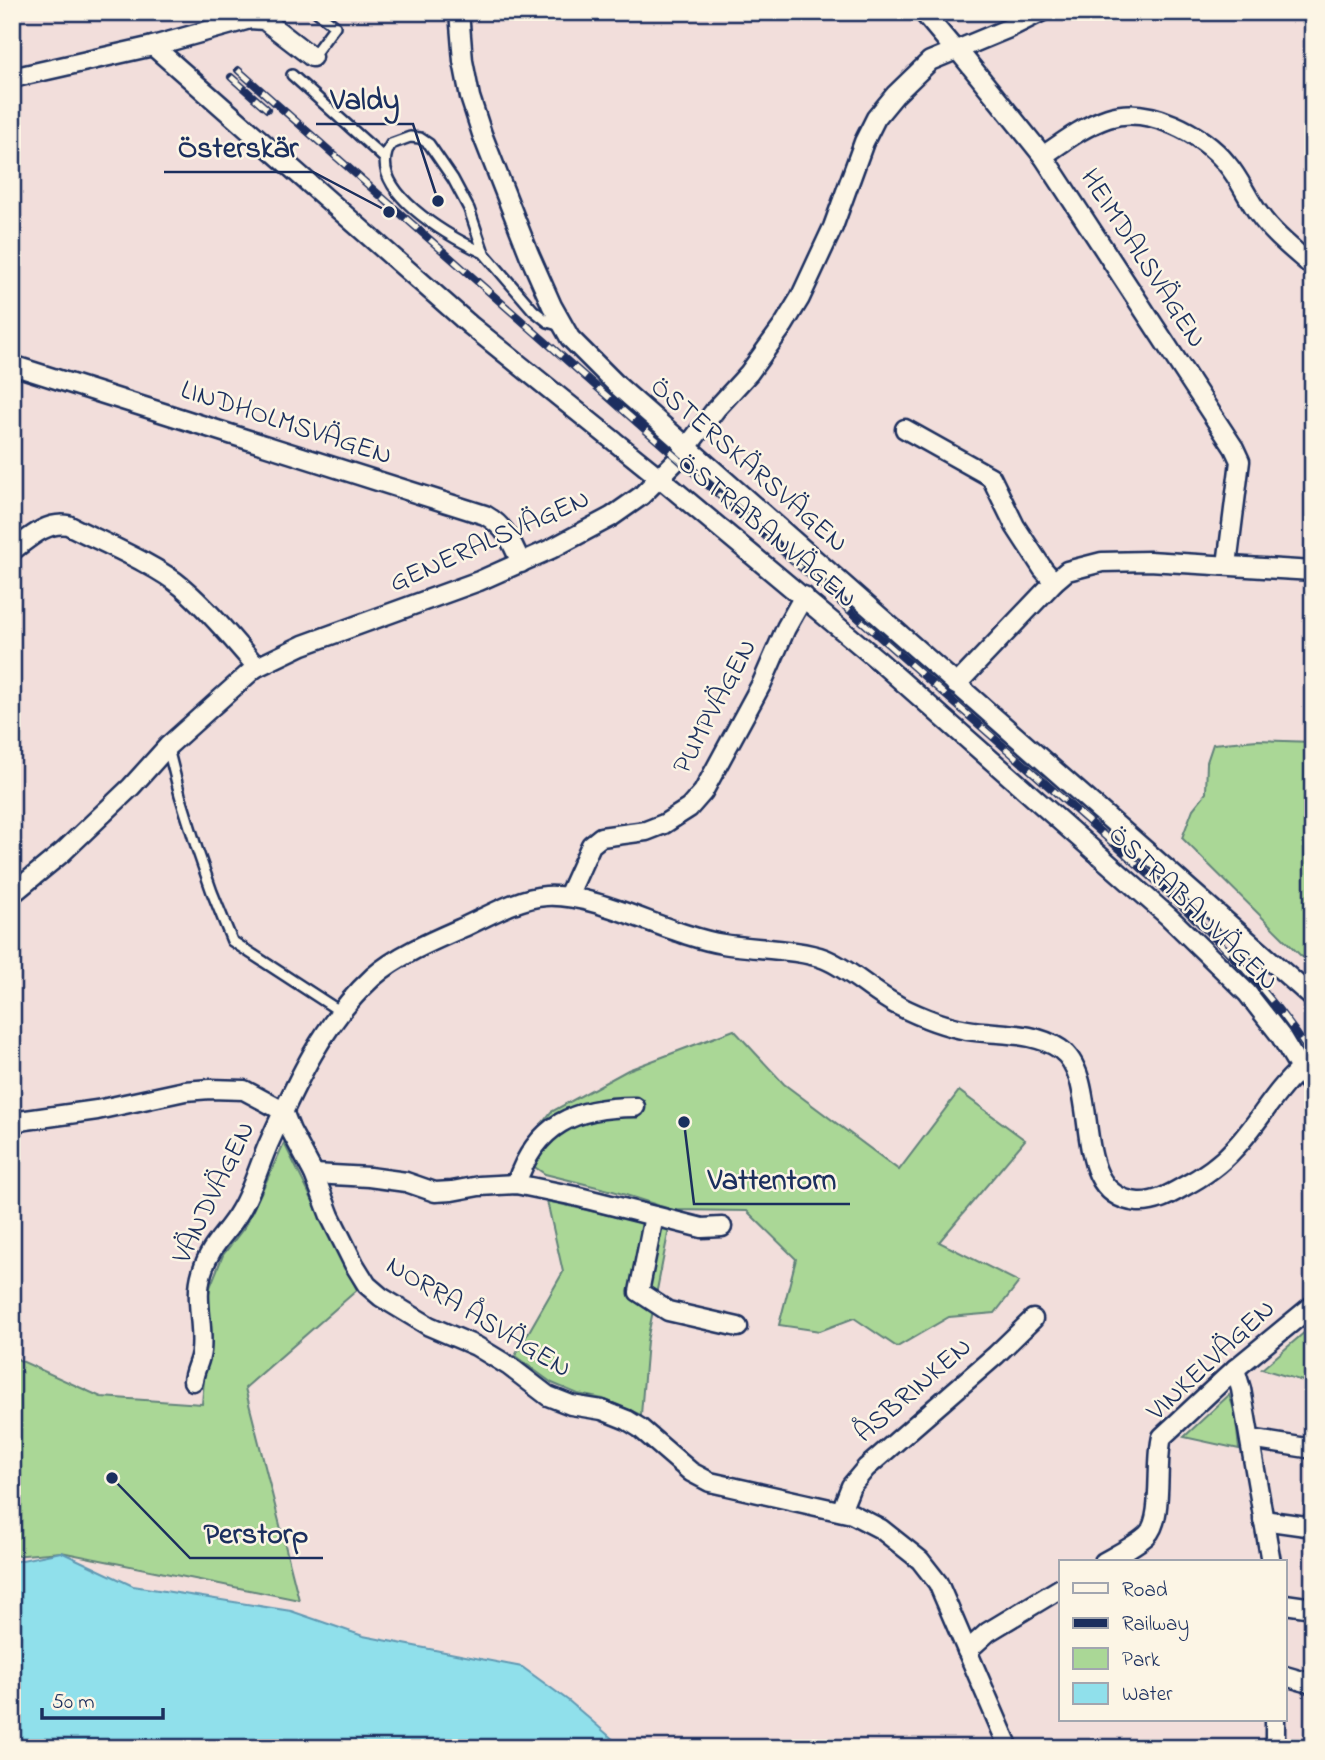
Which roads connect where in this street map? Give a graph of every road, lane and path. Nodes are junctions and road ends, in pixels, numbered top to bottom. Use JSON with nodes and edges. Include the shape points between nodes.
{"nodes":[{"id":1,"x":317,"y":12,"type":"edge"},
{"id":2,"x":459,"y":12,"type":"edge"},
{"id":3,"x":923,"y":12,"type":"edge"},
{"id":4,"x":1041,"y":12,"type":"edge"},
{"id":5,"x":153,"y":46,"type":"junction"},
{"id":6,"x":954,"y":49,"type":"junction"},
{"id":7,"x":312,"y":57,"type":"joint"},
{"id":8,"x":292,"y":75,"type":"dead end"},
{"id":9,"x":12,"y":78,"type":"edge"},
{"id":10,"x":1043,"y":156,"type":"junction"},
{"id":11,"x":384,"y":158,"type":"junction"},
{"id":12,"x":484,"y":253,"type":"junction"},
{"id":13,"x":1313,"y":267,"type":"edge"},
{"id":14,"x":563,"y":327,"type":"junction"},
{"id":15,"x":12,"y":365,"type":"edge"},
{"id":16,"x":905,"y":429,"type":"dead end"},
{"id":17,"x":688,"y":446,"type":"junction"},
{"id":18,"x":660,"y":478,"type":"junction"},
{"id":19,"x":12,"y":551,"type":"edge"},
{"id":20,"x":521,"y":563,"type":"junction"},
{"id":21,"x":1227,"y":565,"type":"junction"},
{"id":22,"x":1313,"y":571,"type":"edge"},
{"id":23,"x":1054,"y":582,"type":"junction"},
{"id":24,"x":804,"y":596,"type":"junction"},
{"id":25,"x":257,"y":667,"type":"junction"},
{"id":26,"x":956,"y":685,"type":"junction"},
{"id":27,"x":168,"y":746,"type":"junction"},
{"id":28,"x":12,"y":894,"type":"edge"},
{"id":29,"x":568,"y":896,"type":"junction"},
{"id":30,"x":1313,"y":998,"type":"edge"},
{"id":31,"x":341,"y":1012,"type":"junction"},
{"id":32,"x":1300,"y":1069,"type":"junction"},
{"id":33,"x":1313,"y":1090,"type":"edge"},
{"id":34,"x":635,"y":1107,"type":"dead end"},
{"id":35,"x":283,"y":1111,"type":"junction"},
{"id":36,"x":12,"y":1122,"type":"edge"},
{"id":37,"x":314,"y":1174,"type":"junction"},
{"id":38,"x":516,"y":1184,"type":"junction"},
{"id":39,"x":654,"y":1216,"type":"junction"},
{"id":40,"x":722,"y":1227,"type":"dead end"},
{"id":41,"x":1313,"y":1306,"type":"edge"},
{"id":42,"x":1032,"y":1320,"type":"dead end"},
{"id":43,"x":738,"y":1328,"type":"dead end"},
{"id":44,"x":1235,"y":1369,"type":"junction"},
{"id":45,"x":193,"y":1381,"type":"dead end"},
{"id":46,"x":1250,"y":1439,"type":"junction"},
{"id":47,"x":1313,"y":1449,"type":"edge"},
{"id":48,"x":841,"y":1511,"type":"junction"},
{"id":49,"x":1263,"y":1520,"type":"junction"},
{"id":50,"x":1313,"y":1527,"type":"edge"},
{"id":51,"x":1107,"y":1560,"type":"edge"},
{"id":52,"x":1271,"y":1560,"type":"edge"},
{"id":53,"x":1059,"y":1589,"type":"edge"},
{"id":54,"x":1286,"y":1604,"type":"edge"},
{"id":55,"x":1313,"y":1608,"type":"edge"},
{"id":56,"x":967,"y":1651,"type":"junction"},
{"id":57,"x":1286,"y":1676,"type":"edge"},
{"id":58,"x":1313,"y":1684,"type":"edge"},
{"id":59,"x":1275,"y":1722,"type":"edge"},
{"id":60,"x":1009,"y":1748,"type":"edge"},
{"id":61,"x":1275,"y":1748,"type":"edge"}],
"edges":[{"from":1,"to":7,"type":"lane","via":[[335,26]]},
{"from":2,"to":14,"type":"street","name":"ÖSTERSKÄRSVÄGEN","via":[[463,61],[482,134]]},
{"from":3,"to":6,"type":"street","name":"HEIMDALSVÄGEN"},
{"from":4,"to":6,"type":"street","name":"GENERALSVÄGEN"},
{"from":5,"to":7,"type":"street","via":[[236,21],[264,20]]},
{"from":5,"to":9,"type":"street"},
{"from":5,"to":18,"type":"street","name":"ÖSTRABANVÄGEN","via":[[470,325]]},
{"from":6,"to":10,"type":"street","name":"HEIMDALSVÄGEN"},
{"from":6,"to":17,"type":"street","name":"GENERALSVÄGEN","via":[[930,61],[876,118],[800,298],[770,346]]},
{"from":8,"to":11,"type":"lane"},
{"from":10,"to":13,"type":"street","via":[[1109,117],[1127,115],[1172,123],[1226,162],[1259,215]]},
{"from":10,"to":21,"type":"street","name":"HEIMDALSVÄGEN","via":[[1240,461]]},
{"from":11,"to":12,"type":"lane","via":[[387,174],[402,197],[441,231]]},
{"from":11,"to":12,"type":"lane","via":[[391,144],[400,139],[420,138],[429,144],[469,209]]},
{"from":12,"to":14,"type":"lane","via":[[533,310]]},
{"from":14,"to":17,"type":"street","name":"ÖSTERSKÄRSVÄGEN","via":[[619,387]]},
{"from":15,"to":20,"type":"street","name":"LINDHOLMSVÄGEN","via":[[485,514],[506,531]]},
{"from":16,"to":23,"type":"street","via":[[991,477],[1014,526]]},
{"from":17,"to":18,"type":"street","name":"GENERALSVÄGEN"},
{"from":17,"to":26,"type":"street","name":"ÖSTERSKÄRSVÄGEN"},
{"from":18,"to":20,"type":"street","name":"GENERALSVÄGEN","via":[[611,517]]},
{"from":18,"to":24,"type":"street","name":"ÖSTRABANVÄGEN"},
{"from":19,"to":25,"type":"street","via":[[40,530],[68,525],[182,587]]},
{"from":20,"to":25,"type":"street","name":"GENERALSVÄGEN","via":[[303,645]]},
{"from":21,"to":22,"type":"street"},
{"from":21,"to":23,"type":"street","via":[[1102,562],[1067,571]]},
{"from":23,"to":26,"type":"street"},
{"from":24,"to":29,"type":"street","name":"PUMPVÄGEN","via":[[703,792],[664,824],[601,837],[591,845]]},
{"from":24,"to":32,"type":"street","name":"ÖSTRABANVÄGEN","via":[[1169,917],[1247,993]]},
{"from":25,"to":27,"type":"street","name":"GENERALSVÄGEN"},
{"from":26,"to":30,"type":"street","name":"ÖSTERSKÄRSVÄGEN"},
{"from":27,"to":28,"type":"street","name":"GENERALSVÄGEN","via":[[99,818]]},
{"from":27,"to":31,"type":"lane","via":[[192,834],[232,941]]},
{"from":29,"to":31,"type":"street","name":"VÄNDVÄGEN","via":[[532,898],[439,937],[373,977]]},
{"from":29,"to":32,"type":"street","via":[[718,943],[830,961],[876,994],[930,1021],[1046,1041],[1061,1050],[1077,1072],[1099,1175],[1117,1194],[1136,1202],[1164,1198],[1211,1170],[1237,1146]]},
{"from":31,"to":35,"type":"street","name":"VÄNDVÄGEN","via":[[301,1072]]},
{"from":32,"to":33,"type":"street","name":"ÖSTRABANVÄGEN"},
{"from":34,"to":38,"type":"street","via":[[608,1107],[564,1120],[547,1131]]},
{"from":35,"to":36,"type":"street","via":[[244,1090],[210,1089]]},
{"from":35,"to":37,"type":"street","name":"NORRA ÅSVÄGEN"},
{"from":35,"to":45,"type":"street","name":"VÄNDVÄGEN","via":[[241,1210],[203,1268],[198,1295],[202,1350]]},
{"from":37,"to":38,"type":"street","via":[[406,1182],[435,1192]]},
{"from":37,"to":48,"type":"street","name":"NORRA ÅSVÄGEN","via":[[354,1264],[367,1285],[382,1297],[429,1326],[476,1346],[548,1396],[627,1420],[710,1482]]},
{"from":38,"to":39,"type":"street"},
{"from":39,"to":40,"type":"street","via":[[702,1228]]},
{"from":39,"to":43,"type":"street","via":[[639,1292],[668,1311]]},
{"from":41,"to":44,"type":"street","name":"VINKELVÄGEN"},
{"from":42,"to":48,"type":"street","name":"ÅSBRINKEN","via":[[866,1468],[851,1486]]},
{"from":44,"to":46,"type":"street"},
{"from":44,"to":51,"type":"street","name":"VINKELVÄGEN","via":[[1162,1437],[1155,1522],[1149,1533]]},
{"from":46,"to":47,"type":"street"},
{"from":46,"to":49,"type":"street"},
{"from":48,"to":56,"type":"street","name":"NORRA ÅSVÄGEN","via":[[881,1529],[930,1570]]},
{"from":49,"to":50,"type":"street"},
{"from":49,"to":52,"type":"street"},
{"from":53,"to":56,"type":"street","via":[[988,1632]]},
{"from":54,"to":55,"type":"street"},
{"from":56,"to":60,"type":"street","name":"NORRA ÅSVÄGEN"},
{"from":57,"to":58,"type":"street"},
{"from":59,"to":61,"type":"street"}]}
